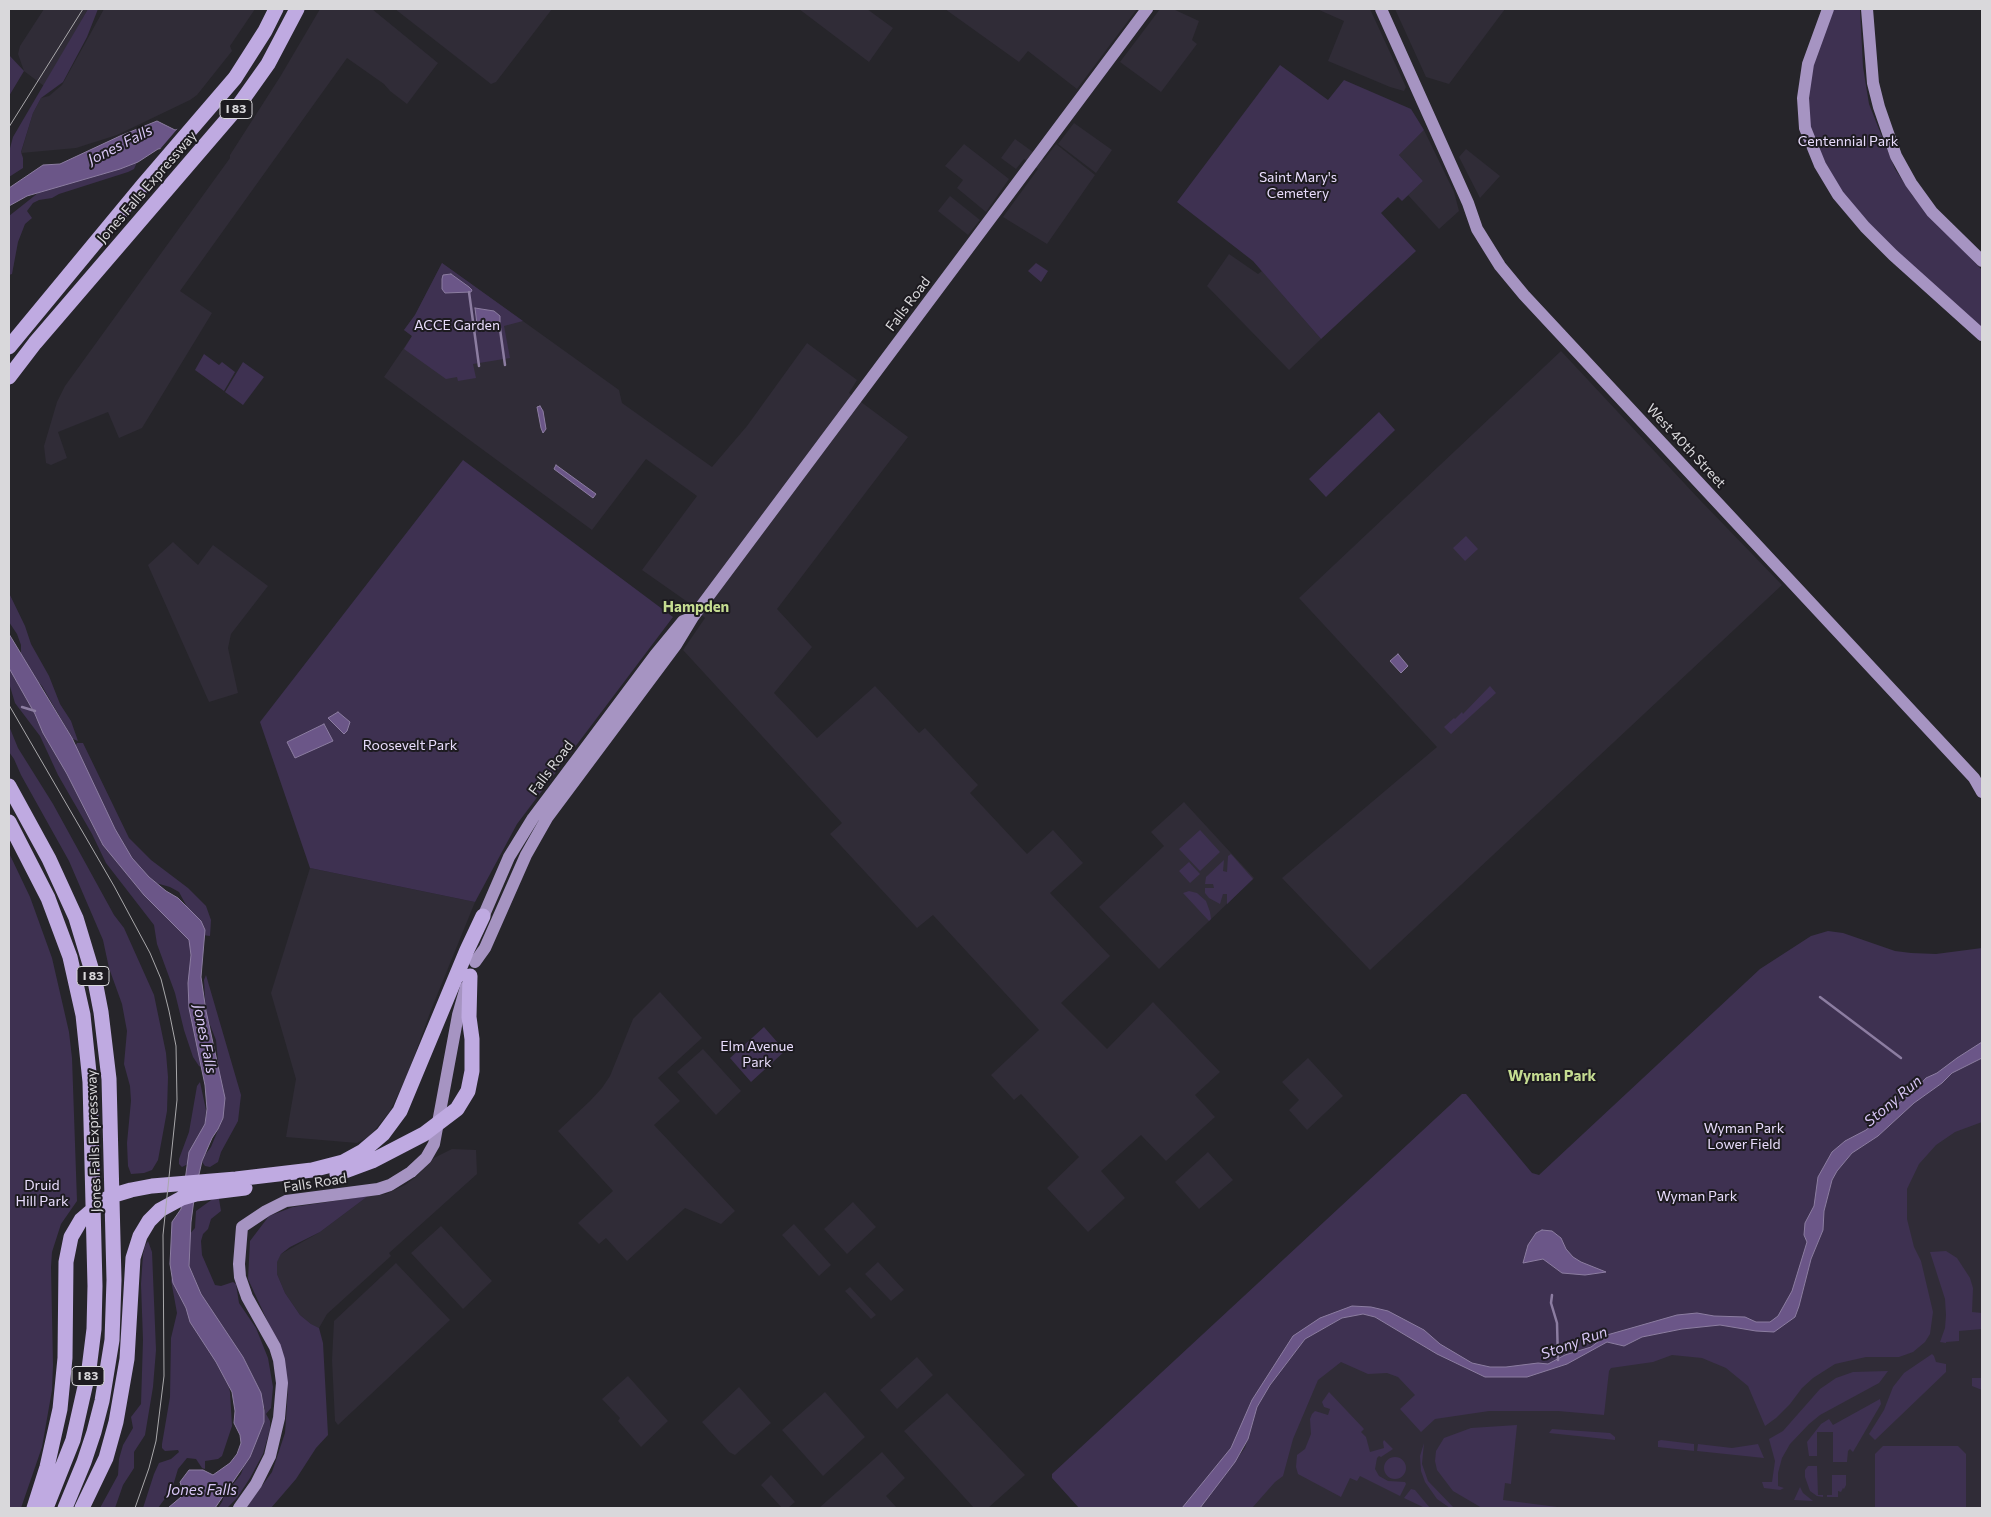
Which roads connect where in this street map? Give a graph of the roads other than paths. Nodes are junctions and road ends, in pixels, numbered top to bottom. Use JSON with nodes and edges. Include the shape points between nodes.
{"nodes":[{"id":1,"x":276,"y":9,"type":"edge"},
{"id":2,"x":297,"y":9,"type":"edge"},
{"id":3,"x":1147,"y":9,"type":"edge"},
{"id":4,"x":1381,"y":9,"type":"edge"},
{"id":5,"x":1828,"y":9,"type":"edge"},
{"id":6,"x":1867,"y":9,"type":"edge"},
{"id":7,"x":1982,"y":261,"type":"edge"},
{"id":8,"x":1982,"y":335,"type":"edge"},
{"id":9,"x":9,"y":347,"type":"edge"},
{"id":10,"x":9,"y":377,"type":"edge"},
{"id":11,"x":693,"y":617,"type":"junction"},
{"id":12,"x":1978,"y":780,"type":"edge"},
{"id":13,"x":9,"y":786,"type":"edge"},
{"id":14,"x":1982,"y":792,"type":"edge"},
{"id":15,"x":9,"y":822,"type":"edge"},
{"id":16,"x":483,"y":916,"type":"junction"},
{"id":17,"x":474,"y":962,"type":"junction"},
{"id":18,"x":470,"y":976,"type":"junction"},
{"id":19,"x":235,"y":1184,"type":"junction"},
{"id":20,"x":34,"y":1508,"type":"edge"},
{"id":21,"x":46,"y":1508,"type":"edge"},
{"id":22,"x":66,"y":1508,"type":"edge"},
{"id":23,"x":82,"y":1508,"type":"edge"},
{"id":24,"x":239,"y":1508,"type":"edge"}],
"edges":[{"from":1,"to":9,"type":"highway","name":"Jones Falls Expressway","number":"I 83","via":[[235,78]]},
{"from":2,"to":10,"type":"highway","name":"Jones Falls Expressway","number":"I 83","via":[[257,82],[236,109]]},
{"from":3,"to":11,"type":"main road","name":"Falls Road"},
{"from":4,"to":12,"type":"main road","name":"West 40th Street","via":[[1477,229],[1508,277]]},
{"from":5,"to":8,"type":"main road","via":[[1808,64],[1803,98],[1805,128],[1820,166],[1838,195],[1865,226]]},
{"from":6,"to":7,"type":"main road","via":[[1873,83],[1896,156],[1911,184],[1932,212]]},
{"from":11,"to":16,"type":"main road","name":"Falls Road","via":[[683,621],[660,649],[533,818],[509,857]]},
{"from":11,"to":17,"type":"main road","name":"Falls Road","via":[[676,645],[539,830],[485,948]]},
{"from":12,"to":14,"type":"main road","name":"West 40th Street"},
{"from":13,"to":22,"type":"highway","name":"Jones Falls Expressway","number":"I 83","via":[[76,918],[95,981],[109,1079],[114,1313],[102,1401]]},
{"from":15,"to":21,"type":"highway","name":"Jones Falls Expressway","number":"I 83","via":[[48,898],[70,957],[83,1015],[90,1082],[94,1329],[90,1369],[72,1440]]},
{"from":16,"to":17,"type":"main road","name":"Falls Road"},
{"from":16,"to":19,"type":"highway","via":[[404,1104],[383,1134],[354,1157],[329,1167]]},
{"from":17,"to":18,"type":"main road","name":"Falls Road"},
{"from":18,"to":19,"type":"highway","via":[[472,1071],[468,1091],[448,1117],[424,1134],[342,1173],[318,1178]]},
{"from":18,"to":24,"type":"main road","name":"Falls Road","via":[[458,1015],[434,1144],[426,1158],[390,1185],[286,1201],[242,1227],[240,1277],[274,1347],[282,1383],[279,1418],[270,1456]]},
{"from":19,"to":20,"type":"highway","via":[[152,1186],[111,1196],[87,1214],[73,1232],[66,1262],[65,1358],[60,1409],[48,1467]]},
{"from":19,"to":23,"type":"highway","via":[[182,1198],[160,1210],[140,1236],[133,1258],[127,1359],[116,1422],[106,1458]]}]}
